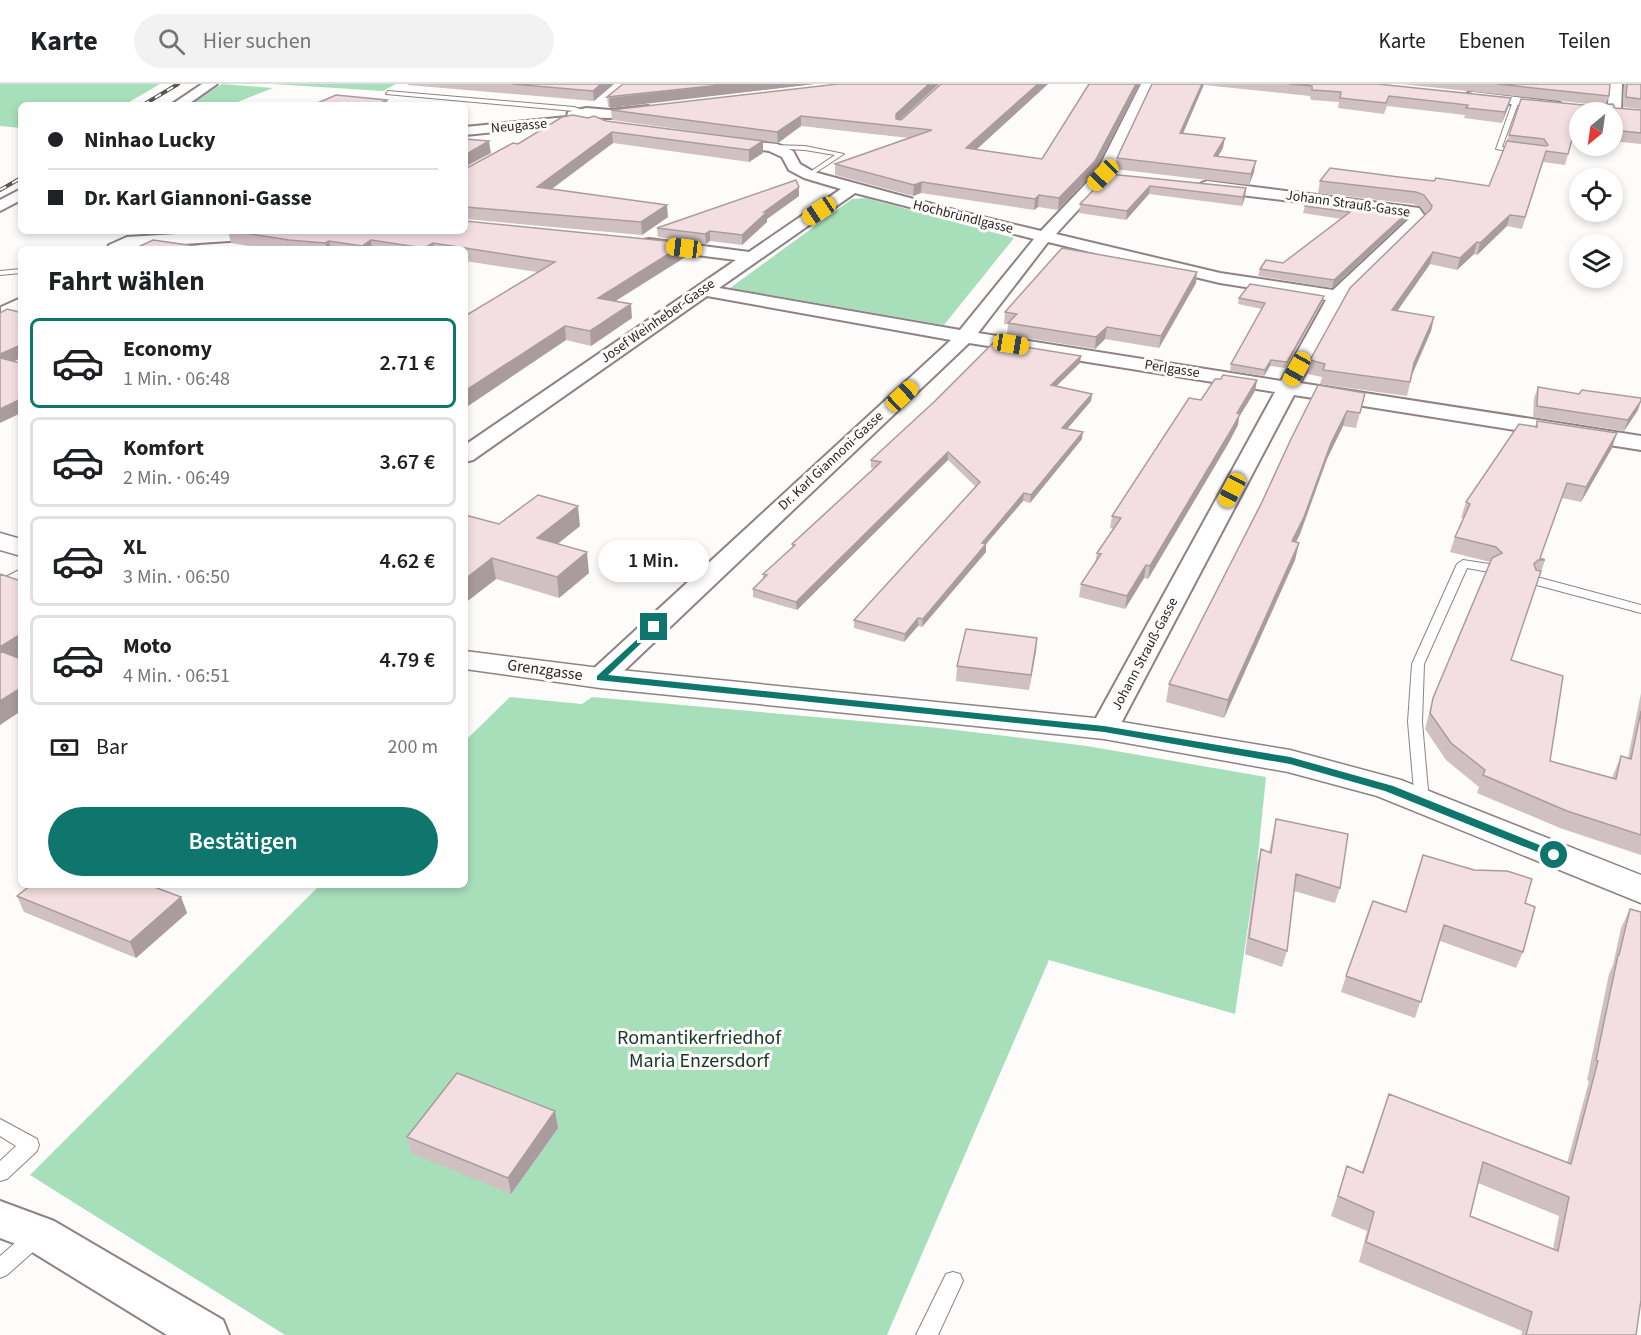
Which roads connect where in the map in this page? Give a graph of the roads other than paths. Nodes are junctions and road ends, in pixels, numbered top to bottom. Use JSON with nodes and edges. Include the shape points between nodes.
{"nodes":[{"id":1,"x":211,"y":84,"type":"edge"},
{"id":2,"x":1147,"y":84,"type":"edge"},
{"id":3,"x":1616,"y":84,"type":"edge"},
{"id":4,"x":1465,"y":89,"type":"edge"},
{"id":5,"x":388,"y":93,"type":"dead end"},
{"id":6,"x":606,"y":98,"type":"edge"},
{"id":7,"x":1516,"y":101,"type":"junction"},
{"id":8,"x":183,"y":102,"type":"edge"},
{"id":9,"x":1569,"y":107,"type":"edge"},
{"id":10,"x":658,"y":108,"type":"edge"},
{"id":11,"x":1632,"y":114,"type":"edge"},
{"id":12,"x":597,"y":115,"type":"junction"},
{"id":13,"x":631,"y":129,"type":"edge"},
{"id":14,"x":468,"y":130,"type":"edge"},
{"id":15,"x":713,"y":139,"type":"edge"},
{"id":16,"x":772,"y":147,"type":"junction"},
{"id":17,"x":1530,"y":153,"type":"edge"},
{"id":18,"x":809,"y":175,"type":"junction"},
{"id":19,"x":1185,"y":183,"type":"edge"},
{"id":20,"x":852,"y":188,"type":"junction"},
{"id":21,"x":18,"y":196,"type":"edge"},
{"id":22,"x":0,"y":206,"type":"edge"},
{"id":23,"x":258,"y":234,"type":"edge"},
{"id":24,"x":1044,"y":237,"type":"junction"},
{"id":25,"x":627,"y":241,"type":"edge"},
{"id":26,"x":120,"y":246,"type":"edge"},
{"id":27,"x":751,"y":256,"type":"junction"},
{"id":28,"x":18,"y":271,"type":"edge"},
{"id":29,"x":0,"y":273,"type":"edge"},
{"id":30,"x":703,"y":290,"type":"junction"},
{"id":31,"x":1337,"y":296,"type":"junction"},
{"id":32,"x":18,"y":305,"type":"edge"},
{"id":33,"x":18,"y":314,"type":"edge"},
{"id":34,"x":965,"y":337,"type":"junction"},
{"id":35,"x":1287,"y":387,"type":"junction"},
{"id":36,"x":468,"y":427,"type":"edge"},
{"id":37,"x":494,"y":434,"type":"junction"},
{"id":38,"x":1641,"y":443,"type":"edge"},
{"id":39,"x":468,"y":452,"type":"edge"},
{"id":40,"x":0,"y":541,"type":"edge"},
{"id":41,"x":18,"y":547,"type":"edge"},
{"id":42,"x":1489,"y":568,"type":"edge"},
{"id":43,"x":18,"y":575,"type":"edge"},
{"id":44,"x":1538,"y":581,"type":"edge"},
{"id":45,"x":0,"y":585,"type":"edge"},
{"id":46,"x":1641,"y":609,"type":"edge"},
{"id":47,"x":468,"y":660,"type":"edge"},
{"id":48,"x":600,"y":678,"type":"junction"},
{"id":49,"x":1104,"y":729,"type":"junction"},
{"id":50,"x":1422,"y":802,"type":"junction"},
{"id":51,"x":1641,"y":890,"type":"edge"},
{"id":52,"x":0,"y":1127,"type":"edge"},
{"id":53,"x":0,"y":1173,"type":"edge"},
{"id":54,"x":0,"y":1220,"type":"edge"},
{"id":55,"x":39,"y":1234,"type":"junction"},
{"id":56,"x":0,"y":1269,"type":"edge"},
{"id":57,"x":954,"y":1281,"type":"dead end"},
{"id":58,"x":207,"y":1335,"type":"edge"},
{"id":59,"x":927,"y":1335,"type":"edge"}],
"edges":[{"from":1,"to":8,"type":"street"},
{"from":2,"to":24,"type":"street","name":"Dr. Karl Giannoni-Gasse","via":[[1109,176]]},
{"from":3,"to":11,"type":"street","via":[[1608,111]]},
{"from":4,"to":7,"type":"street"},
{"from":5,"to":12,"type":"lane","via":[[574,109]]},
{"from":6,"to":12,"type":"street"},
{"from":7,"to":9,"type":"street"},
{"from":7,"to":17,"type":"lane","via":[[1498,148]]},
{"from":10,"to":12,"type":"street"},
{"from":12,"to":13,"type":"street","via":[[607,126]]},
{"from":12,"to":14,"type":"street","name":"Neugasse","via":[[529,133]]},
{"from":15,"to":16,"type":"street"},
{"from":16,"to":18,"type":"street","name":"Hochbründlgasse","via":[[788,154],[794,167]]},
{"from":16,"to":18,"type":"lane","via":[[841,154]]},
{"from":18,"to":20,"type":"street","name":"Hochbründlgasse"},
{"from":19,"to":31,"type":"street","name":"Johann Strauß-Gasse","via":[[1417,214],[1419,219]]},
{"from":20,"to":24,"type":"street","name":"Hochbründlgasse"},
{"from":20,"to":27,"type":"street","name":"Josef Weinheber-Gasse"},
{"from":21,"to":22,"type":"street"},
{"from":23,"to":26,"type":"street","via":[[127,242]]},
{"from":24,"to":31,"type":"street","name":"Hochbründlgasse","via":[[1220,278]]},
{"from":24,"to":34,"type":"street","name":"Dr. Karl Giannoni-Gasse"},
{"from":25,"to":27,"type":"street"},
{"from":27,"to":30,"type":"street","name":"Josef Weinheber-Gasse"},
{"from":28,"to":29,"type":"lane"},
{"from":30,"to":34,"type":"street","name":"Perlgasse"},
{"from":30,"to":37,"type":"street","name":"Josef Weinheber-Gasse"},
{"from":31,"to":35,"type":"street","name":"Johann Strauß-Gasse"},
{"from":32,"to":33,"type":"street","via":[[7,311]]},
{"from":34,"to":35,"type":"street","name":"Perlgasse"},
{"from":34,"to":48,"type":"street","name":"Dr. Karl Giannoni-Gasse"},
{"from":35,"to":38,"type":"street","name":"Perlgasse"},
{"from":35,"to":49,"type":"street","name":"Johann Strauß-Gasse"},
{"from":36,"to":37,"type":"street"},
{"from":37,"to":39,"type":"street","name":"Josef Weinheber-Gasse"},
{"from":40,"to":41,"type":"street"},
{"from":42,"to":50,"type":"lane","via":[[1463,564],[1418,664],[1414,722]]},
{"from":43,"to":45,"type":"lane"},
{"from":44,"to":46,"type":"lane"},
{"from":47,"to":48,"type":"street","name":"Grenzgasse"},
{"from":48,"to":49,"type":"street","name":"Grenzgasse"},
{"from":49,"to":50,"type":"street","name":"Grenzgasse","via":[[1290,760],[1389,788]]},
{"from":50,"to":51,"type":"street","name":"Grenzgasse"},
{"from":52,"to":53,"type":"lane","via":[[30,1145]]},
{"from":54,"to":55,"type":"street"},
{"from":55,"to":56,"type":"lane"},
{"from":55,"to":58,"type":"street"},
{"from":57,"to":59,"type":"lane"}]}
